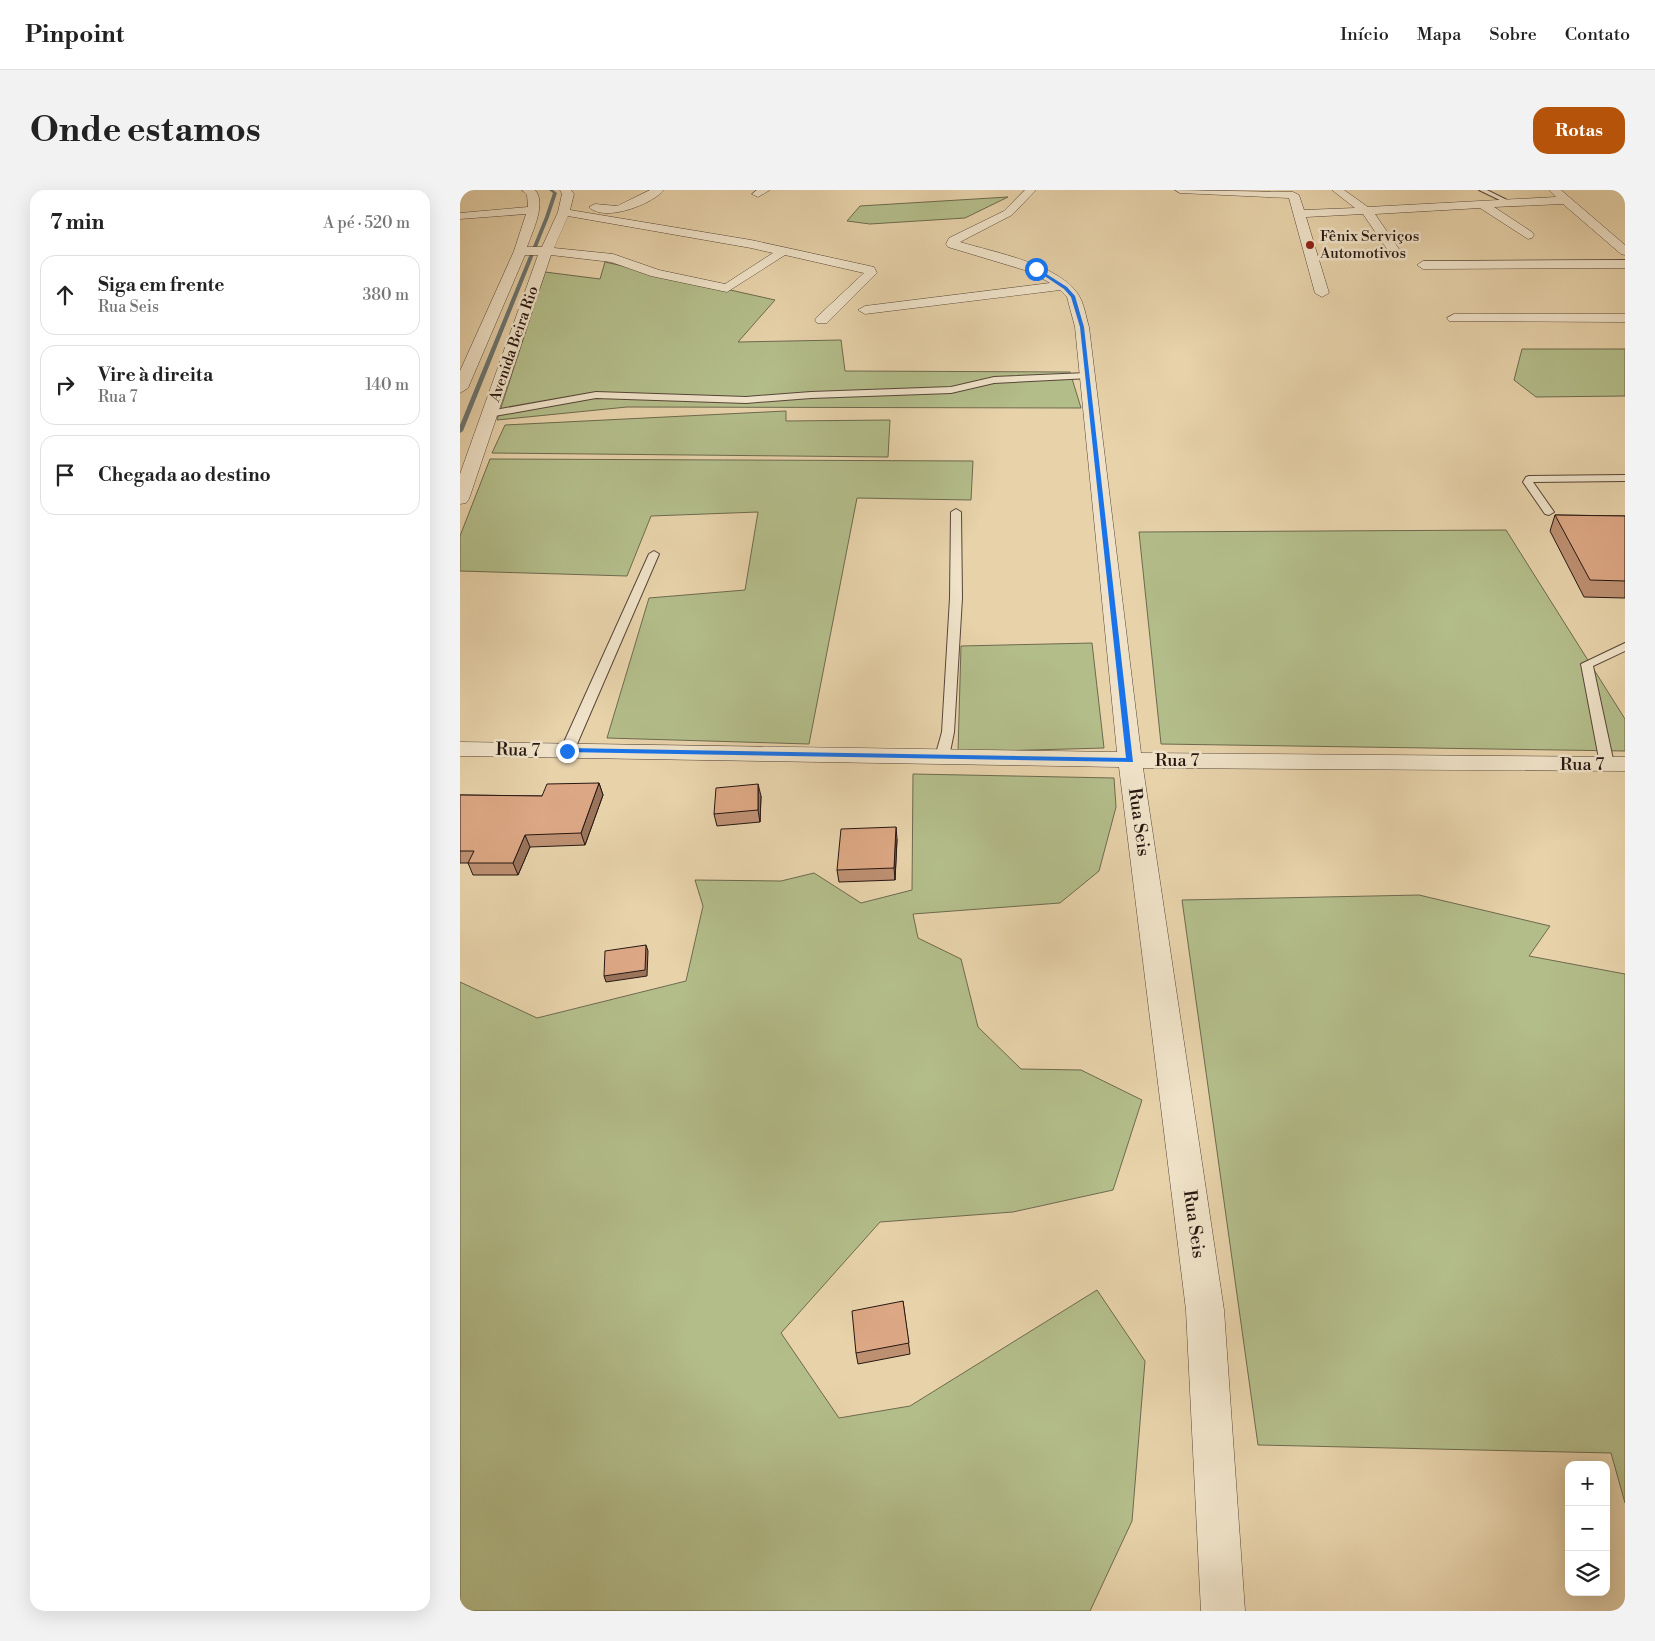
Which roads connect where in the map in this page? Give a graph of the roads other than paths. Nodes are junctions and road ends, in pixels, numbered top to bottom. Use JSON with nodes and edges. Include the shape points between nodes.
{"nodes":[{"id":1,"x":527,"y":190,"type":"edge"},
{"id":2,"x":659,"y":190,"type":"edge"},
{"id":3,"x":1031,"y":190,"type":"edge"},
{"id":4,"x":1180,"y":190,"type":"edge"},
{"id":5,"x":1337,"y":190,"type":"edge"},
{"id":6,"x":1482,"y":190,"type":"edge"},
{"id":7,"x":1554,"y":190,"type":"edge"},
{"id":8,"x":1291,"y":192,"type":"edge"},
{"id":9,"x":1566,"y":200,"type":"junction"},
{"id":10,"x":565,"y":202,"type":"edge"},
{"id":11,"x":1510,"y":203,"type":"junction"},
{"id":12,"x":1483,"y":205,"type":"junction"},
{"id":13,"x":533,"y":210,"type":"junction"},
{"id":14,"x":1368,"y":212,"type":"junction"},
{"id":15,"x":1300,"y":214,"type":"junction"},
{"id":16,"x":460,"y":216,"type":"edge"},
{"id":17,"x":1528,"y":235,"type":"dead end"},
{"id":18,"x":1393,"y":249,"type":"dead end"},
{"id":19,"x":523,"y":251,"type":"junction"},
{"id":20,"x":543,"y":251,"type":"junction"},
{"id":21,"x":1625,"y":251,"type":"edge"},
{"id":22,"x":782,"y":252,"type":"junction"},
{"id":23,"x":1625,"y":264,"type":"edge"},
{"id":24,"x":1423,"y":265,"type":"dead end"},
{"id":25,"x":1062,"y":286,"type":"junction"},
{"id":26,"x":1322,"y":294,"type":"dead end"},
{"id":27,"x":865,"y":310,"type":"dead end"},
{"id":28,"x":1454,"y":318,"type":"dead end"},
{"id":29,"x":1625,"y":318,"type":"edge"},
{"id":30,"x":822,"y":320,"type":"dead end"},
{"id":31,"x":513,"y":332,"type":"junction"},
{"id":32,"x":487,"y":334,"type":"junction"},
{"id":33,"x":1088,"y":376,"type":"junction"},
{"id":34,"x":460,"y":388,"type":"edge"},
{"id":35,"x":490,"y":414,"type":"junction"},
{"id":36,"x":1625,"y":478,"type":"edge"},
{"id":37,"x":460,"y":497,"type":"edge"},
{"id":38,"x":956,"y":512,"type":"dead end"},
{"id":39,"x":1550,"y":512,"type":"dead end"},
{"id":40,"x":654,"y":554,"type":"dead end"},
{"id":41,"x":1625,"y":647,"type":"edge"},
{"id":42,"x":460,"y":749,"type":"edge"},
{"id":43,"x":567,"y":751,"type":"junction"},
{"id":44,"x":942,"y":757,"type":"junction"},
{"id":45,"x":1130,"y":760,"type":"junction"},
{"id":46,"x":1616,"y":764,"type":"edge"},
{"id":47,"x":1224,"y":1611,"type":"edge"}],
"edges":[{"from":1,"to":13,"type":"street","via":[[534,199]]},
{"from":2,"to":10,"type":"street","via":[[619,210]]},
{"from":3,"to":25,"type":"street","name":"Rua Seis","via":[[1008,213],[952,244],[1029,266]]},
{"from":4,"to":8,"type":"street","via":[[1221,197]]},
{"from":5,"to":14,"type":"street"},
{"from":6,"to":11,"type":"lane"},
{"from":7,"to":9,"type":"street"},
{"from":8,"to":15,"type":"street"},
{"from":9,"to":11,"type":"street"},
{"from":9,"to":21,"type":"street"},
{"from":10,"to":20,"type":"street","name":"Avenida Beira Rio"},
{"from":10,"to":22,"type":"street"},
{"from":11,"to":12,"type":"street"},
{"from":12,"to":14,"type":"street"},
{"from":12,"to":17,"type":"street"},
{"from":13,"to":16,"type":"street"},
{"from":13,"to":19,"type":"street","name":"Avenida Beira Rio"},
{"from":14,"to":15,"type":"street"},
{"from":14,"to":18,"type":"street"},
{"from":15,"to":26,"type":"street"},
{"from":19,"to":20,"type":"street"},
{"from":19,"to":32,"type":"street","name":"Avenida Beira Rio"},
{"from":20,"to":22,"type":"street","via":[[613,258],[656,273],[727,288]]},
{"from":20,"to":31,"type":"street","name":"Avenida Beira Rio"},
{"from":22,"to":30,"type":"street","via":[[866,268],[871,273]]},
{"from":23,"to":24,"type":"street"},
{"from":25,"to":27,"type":"street"},
{"from":25,"to":33,"type":"street","name":"Rua Seis","via":[[1073,296],[1082,327]]},
{"from":28,"to":29,"type":"street"},
{"from":31,"to":32,"type":"street"},
{"from":31,"to":35,"type":"street","name":"Avenida Beira Rio"},
{"from":32,"to":34,"type":"street","name":"Avenida Beira Rio"},
{"from":33,"to":35,"type":"lane","via":[[994,380],[951,390],[746,400],[596,395]]},
{"from":33,"to":45,"type":"street","name":"Rua Seis"},
{"from":35,"to":37,"type":"street","name":"Avenida Beira Rio"},
{"from":36,"to":39,"type":"lane","via":[[1529,479]]},
{"from":38,"to":44,"type":"lane","via":[[956,598],[948,732]]},
{"from":40,"to":43,"type":"lane"},
{"from":41,"to":46,"type":"lane","via":[[1587,664]]},
{"from":42,"to":43,"type":"street","name":"Rua 7"},
{"from":43,"to":44,"type":"street","name":"Rua 7"},
{"from":44,"to":45,"type":"street","name":"Rua 7"},
{"from":45,"to":46,"type":"street","name":"Rua 7"},
{"from":45,"to":47,"type":"street","name":"Rua Seis","via":[[1206,1310]]}]}
